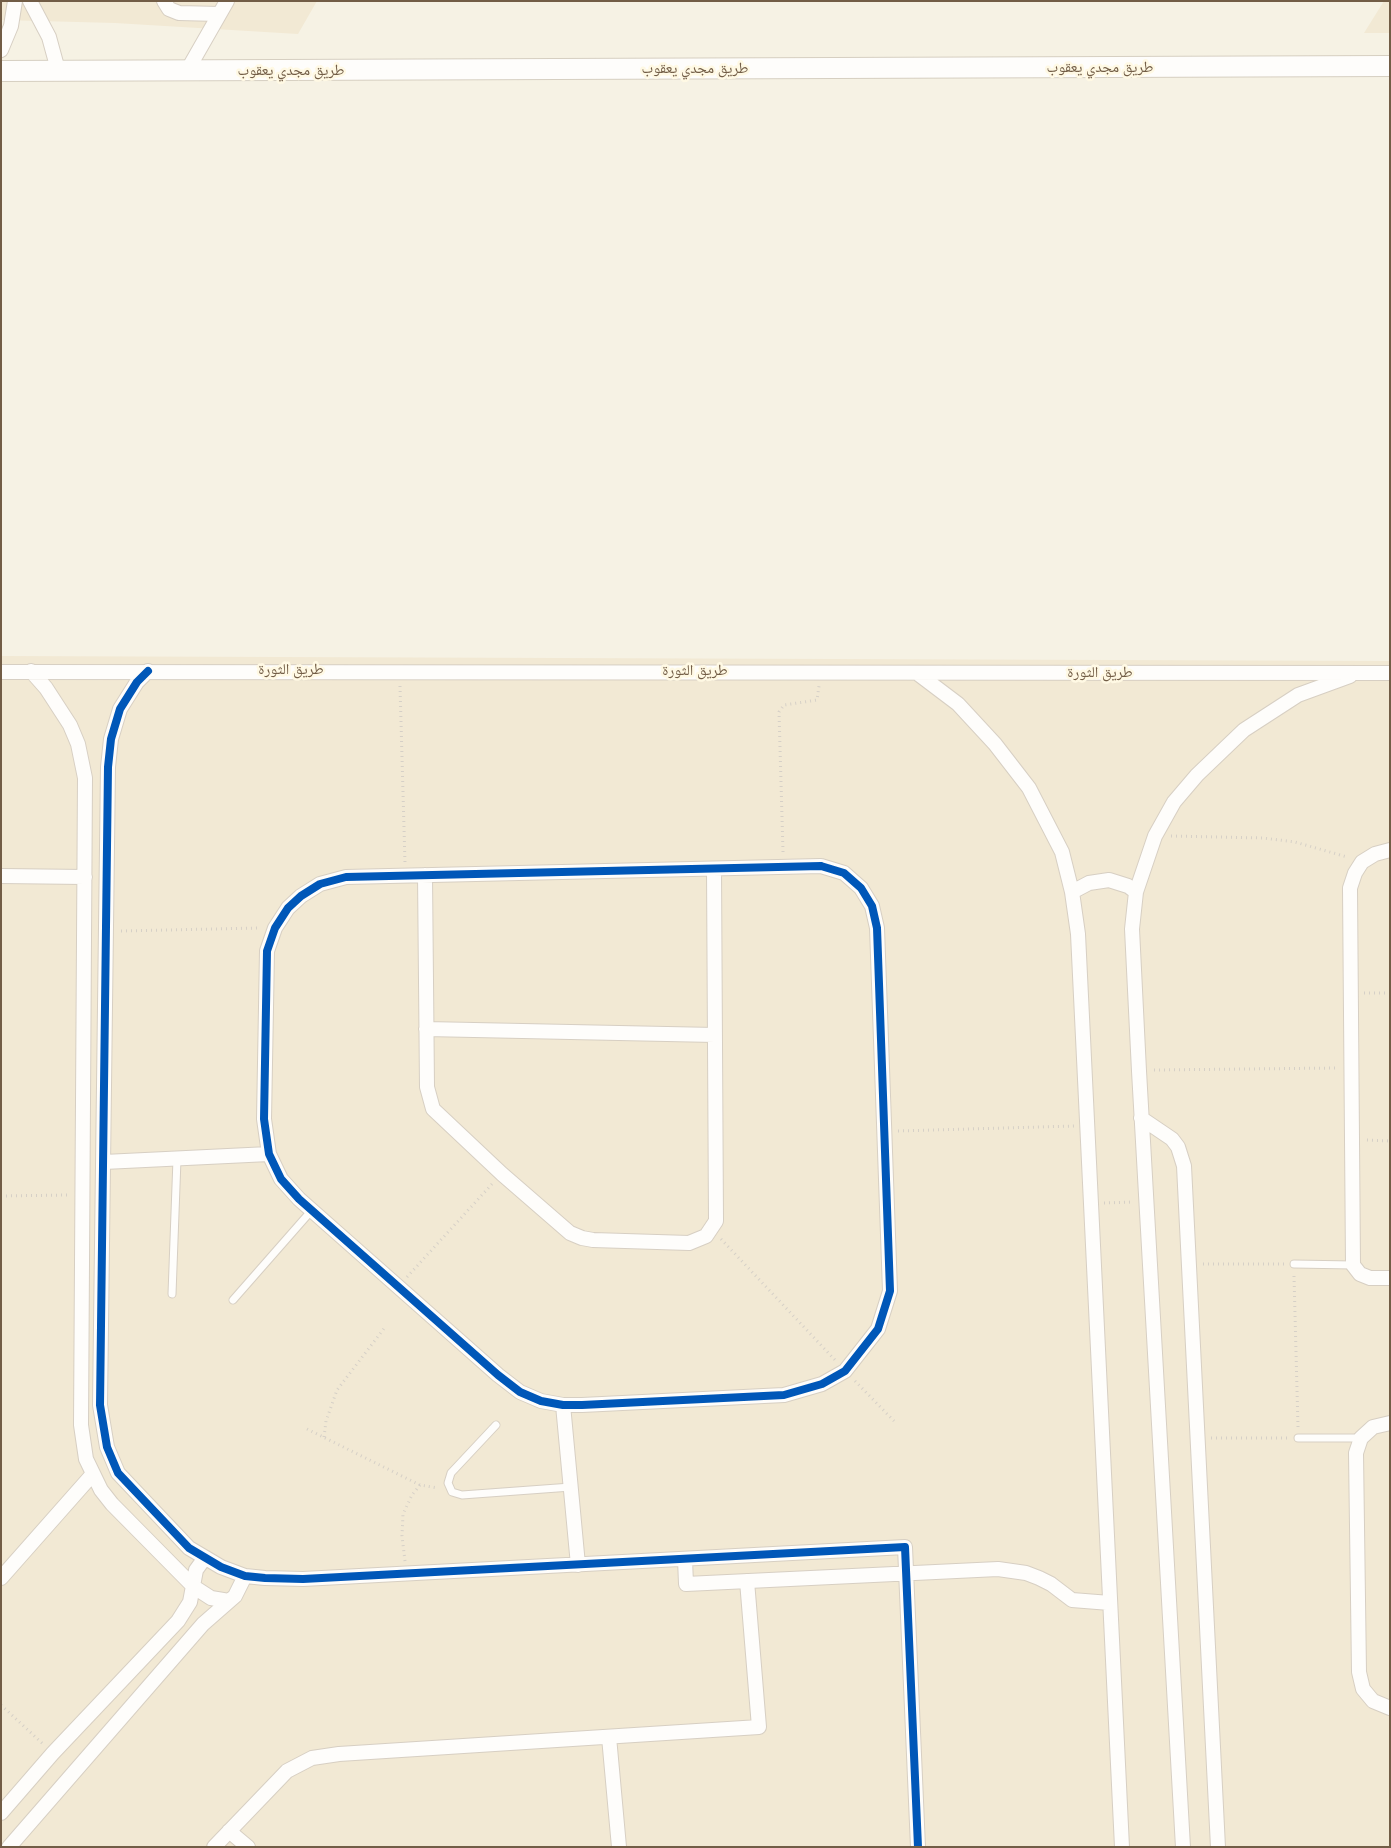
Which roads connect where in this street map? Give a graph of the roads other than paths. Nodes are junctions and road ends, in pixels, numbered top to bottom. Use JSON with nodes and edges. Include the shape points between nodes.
{"nodes":[{"id":1,"x":15,"y":1,"type":"edge"},
{"id":2,"x":30,"y":1,"type":"edge"},
{"id":3,"x":164,"y":1,"type":"edge"},
{"id":4,"x":227,"y":1,"type":"edge"},
{"id":5,"x":219,"y":14,"type":"junction"},
{"id":6,"x":1,"y":50,"type":"edge"},
{"id":7,"x":1390,"y":66,"type":"edge"},
{"id":8,"x":1,"y":70,"type":"edge"},
{"id":9,"x":58,"y":70,"type":"junction"},
{"id":10,"x":187,"y":71,"type":"junction"},
{"id":11,"x":148,"y":670,"type":"junction"},
{"id":12,"x":31,"y":671,"type":"junction"},
{"id":13,"x":1,"y":672,"type":"edge"},
{"id":14,"x":917,"y":673,"type":"junction"},
{"id":15,"x":1359,"y":673,"type":"junction"},
{"id":16,"x":1390,"y":673,"type":"edge"},
{"id":17,"x":85,"y":778,"type":"junction"},
{"id":18,"x":108,"y":778,"type":"junction"},
{"id":19,"x":1390,"y":850,"type":"edge"},
{"id":20,"x":714,"y":869,"type":"junction"},
{"id":21,"x":425,"y":875,"type":"junction"},
{"id":22,"x":1,"y":876,"type":"edge"},
{"id":23,"x":85,"y":877,"type":"junction"},
{"id":24,"x":1072,"y":892,"type":"junction"},
{"id":25,"x":1136,"y":892,"type":"junction"},
{"id":26,"x":84,"y":990,"type":"junction"},
{"id":27,"x":106,"y":990,"type":"junction"},
{"id":28,"x":426,"y":1029,"type":"junction"},
{"id":29,"x":715,"y":1035,"type":"junction"},
{"id":30,"x":84,"y":1078,"type":"junction"},
{"id":31,"x":104,"y":1079,"type":"junction"},
{"id":32,"x":1142,"y":1118,"type":"junction"},
{"id":33,"x":269,"y":1154,"type":"junction"},
{"id":34,"x":177,"y":1159,"type":"junction"},
{"id":35,"x":104,"y":1162,"type":"junction"},
{"id":36,"x":312,"y":1210,"type":"junction"},
{"id":37,"x":1294,"y":1264,"type":"road end"},
{"id":38,"x":1353,"y":1265,"type":"junction"},
{"id":39,"x":1390,"y":1278,"type":"edge"},
{"id":40,"x":172,"y":1294,"type":"dead end"},
{"id":41,"x":233,"y":1300,"type":"dead end"},
{"id":42,"x":82,"y":1310,"type":"junction"},
{"id":43,"x":101,"y":1312,"type":"junction"},
{"id":44,"x":563,"y":1405,"type":"junction"},
{"id":45,"x":1390,"y":1423,"type":"edge"},
{"id":46,"x":496,"y":1425,"type":"dead end"},
{"id":47,"x":1298,"y":1438,"type":"road end"},
{"id":48,"x":1361,"y":1438,"type":"junction"},
{"id":49,"x":92,"y":1475,"type":"junction"},
{"id":50,"x":571,"y":1488,"type":"junction"},
{"id":51,"x":204,"y":1559,"type":"junction"},
{"id":52,"x":685,"y":1559,"type":"junction"},
{"id":53,"x":578,"y":1564,"type":"junction"},
{"id":54,"x":907,"y":1574,"type":"junction"},
{"id":55,"x":245,"y":1576,"type":"junction"},
{"id":56,"x":1,"y":1578,"type":"edge"},
{"id":57,"x":747,"y":1581,"type":"junction"},
{"id":58,"x":194,"y":1587,"type":"junction"},
{"id":59,"x":229,"y":1601,"type":"junction"},
{"id":60,"x":1110,"y":1603,"type":"junction"},
{"id":61,"x":1390,"y":1708,"type":"edge"},
{"id":62,"x":609,"y":1737,"type":"junction"},
{"id":63,"x":1,"y":1813,"type":"edge"},
{"id":64,"x":229,"y":1831,"type":"junction"},
{"id":65,"x":16,"y":1844,"type":"edge"},
{"id":66,"x":214,"y":1847,"type":"edge"},
{"id":67,"x":248,"y":1847,"type":"edge"},
{"id":68,"x":619,"y":1847,"type":"edge"},
{"id":69,"x":918,"y":1847,"type":"edge"},
{"id":70,"x":1122,"y":1847,"type":"edge"},
{"id":71,"x":1183,"y":1847,"type":"edge"},
{"id":72,"x":1218,"y":1847,"type":"edge"}],
"edges":[{"from":1,"to":6,"type":"street","via":[[11,26]]},
{"from":2,"to":9,"type":"street","via":[[49,37]]},
{"from":3,"to":5,"type":"street","via":[[169,9],[179,13]]},
{"from":4,"to":5,"type":"street"},
{"from":5,"to":10,"type":"street"},
{"from":7,"to":10,"type":"street","name":"طريق مجدي يعقوب"},
{"from":8,"to":9,"type":"street","name":"طريق مجدي يعقوب"},
{"from":9,"to":10,"type":"street","name":"طريق مجدي يعقوب"},
{"from":11,"to":12,"type":"street","name":"طريق الثورة"},
{"from":11,"to":14,"type":"street","name":"طريق الثورة"},
{"from":11,"to":18,"type":"street","via":[[128,695],[114,725]]},
{"from":12,"to":13,"type":"street","name":"طريق الثورة"},
{"from":12,"to":17,"type":"street","via":[[70,725],[78,744]]},
{"from":14,"to":15,"type":"street","name":"طريق الثورة"},
{"from":14,"to":24,"type":"street","via":[[958,704],[1029,788],[1062,852]]},
{"from":15,"to":16,"type":"street","name":"طريق الثورة"},
{"from":15,"to":25,"type":"street","via":[[1298,695],[1244,730],[1174,802],[1155,836]]},
{"from":17,"to":18,"type":"street"},
{"from":17,"to":23,"type":"street"},
{"from":18,"to":27,"type":"street"},
{"from":19,"to":38,"type":"street","via":[[1374,854],[1362,862],[1350,888]]},
{"from":20,"to":21,"type":"street"},
{"from":20,"to":29,"type":"street"},
{"from":20,"to":44,"type":"street","via":[[821,866],[844,873],[872,906],[877,928],[890,1291],[878,1329],[845,1371],[822,1384],[784,1395]]},
{"from":21,"to":28,"type":"street"},
{"from":21,"to":33,"type":"street","via":[[346,877],[320,884],[288,908],[275,928],[267,951],[266,978],[264,1119]]},
{"from":22,"to":23,"type":"street"},
{"from":23,"to":26,"type":"street"},
{"from":24,"to":25,"type":"street","via":[[1089,883],[1109,880]]},
{"from":24,"to":60,"type":"street","via":[[1078,934]]},
{"from":25,"to":32,"type":"street","via":[[1132,929]]},
{"from":26,"to":27,"type":"street"},
{"from":26,"to":30,"type":"street"},
{"from":27,"to":31,"type":"street"},
{"from":28,"to":29,"type":"street"},
{"from":28,"to":29,"type":"street","via":[[427,1088],[433,1109],[560,1225],[582,1238],[689,1243],[706,1236],[716,1221]]},
{"from":30,"to":31,"type":"street"},
{"from":30,"to":42,"type":"street"},
{"from":31,"to":35,"type":"street"},
{"from":32,"to":71,"type":"street"},
{"from":32,"to":72,"type":"street","via":[[1172,1139],[1182,1156]]},
{"from":33,"to":34,"type":"street"},
{"from":33,"to":36,"type":"street","via":[[281,1179]]},
{"from":34,"to":35,"type":"street"},
{"from":34,"to":40,"type":"lane"},
{"from":35,"to":43,"type":"street"},
{"from":36,"to":41,"type":"lane"},
{"from":36,"to":44,"type":"street","via":[[520,1392],[541,1401]]},
{"from":37,"to":38,"type":"lane"},
{"from":38,"to":39,"type":"street","via":[[1360,1274],[1370,1278]]},
{"from":42,"to":43,"type":"street"},
{"from":42,"to":49,"type":"street","via":[[82,1442]]},
{"from":43,"to":51,"type":"street","via":[[101,1419],[112,1460],[127,1483],[175,1536]]},
{"from":44,"to":50,"type":"street"},
{"from":45,"to":48,"type":"street","via":[[1373,1427]]},
{"from":46,"to":50,"type":"lane","via":[[451,1473],[449,1488],[462,1495]]},
{"from":47,"to":48,"type":"lane"},
{"from":48,"to":61,"type":"street","via":[[1356,1453],[1359,1672],[1363,1689],[1374,1702]]},
{"from":49,"to":56,"type":"street"},
{"from":49,"to":58,"type":"street","via":[[112,1504]]},
{"from":50,"to":53,"type":"street"},
{"from":51,"to":55,"type":"street"},
{"from":51,"to":58,"type":"street","via":[[196,1570]]},
{"from":52,"to":53,"type":"street"},
{"from":52,"to":54,"type":"street","via":[[905,1547]]},
{"from":52,"to":57,"type":"street","via":[[686,1584]]},
{"from":53,"to":55,"type":"street","via":[[283,1580]]},
{"from":54,"to":57,"type":"street"},
{"from":54,"to":60,"type":"street","via":[[1012,1570],[1051,1584],[1072,1600]]},
{"from":54,"to":69,"type":"street"},
{"from":55,"to":59,"type":"street"},
{"from":57,"to":62,"type":"street","via":[[759,1727]]},
{"from":58,"to":59,"type":"street","via":[[211,1598]]},
{"from":58,"to":63,"type":"street","via":[[190,1602],[178,1621]]},
{"from":59,"to":65,"type":"street","via":[[203,1624]]},
{"from":60,"to":70,"type":"street"},
{"from":62,"to":64,"type":"street","via":[[312,1758],[287,1771]]},
{"from":62,"to":68,"type":"street"},
{"from":64,"to":66,"type":"street"},
{"from":64,"to":67,"type":"street"}]}
